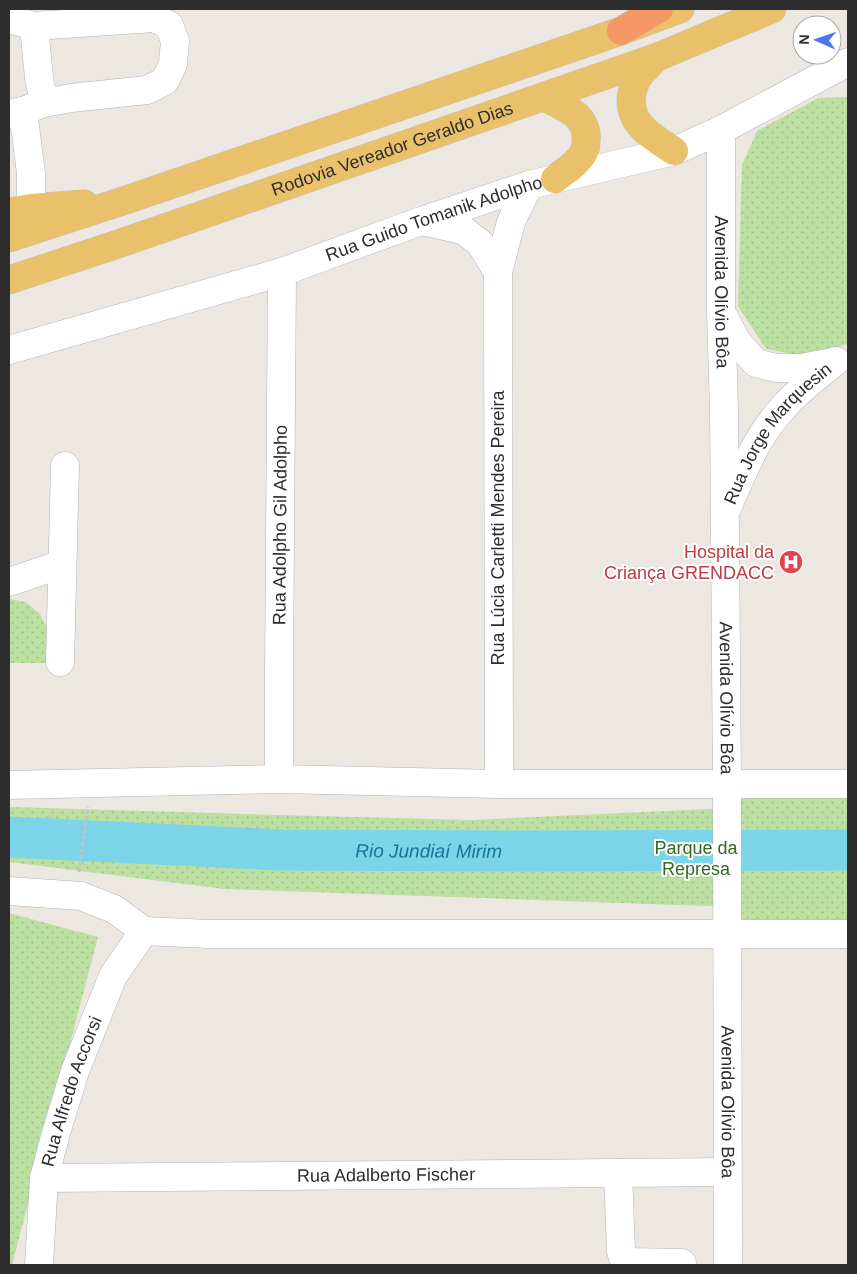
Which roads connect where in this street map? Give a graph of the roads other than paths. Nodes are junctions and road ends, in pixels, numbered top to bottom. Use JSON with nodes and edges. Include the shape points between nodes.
{"nodes":[{"id":1,"x":659,"y":9,"type":"edge"},
{"id":2,"x":680,"y":9,"type":"edge"},
{"id":3,"x":772,"y":9,"type":"edge"},
{"id":4,"x":21,"y":22,"type":"edge"},
{"id":5,"x":621,"y":31,"type":"junction"},
{"id":6,"x":655,"y":58,"type":"junction"},
{"id":7,"x":848,"y":62,"type":"edge"},
{"id":8,"x":544,"y":97,"type":"junction"},
{"id":9,"x":26,"y":109,"type":"edge"},
{"id":10,"x":721,"y":130,"type":"junction"},
{"id":11,"x":674,"y":151,"type":"junction"},
{"id":12,"x":542,"y":182,"type":"junction"},
{"id":13,"x":123,"y":201,"type":"junction"},
{"id":14,"x":20,"y":210,"type":"edge"},
{"id":15,"x":421,"y":221,"type":"junction"},
{"id":16,"x":9,"y":238,"type":"edge"},
{"id":17,"x":282,"y":272,"type":"junction"},
{"id":18,"x":498,"y":272,"type":"junction"},
{"id":19,"x":9,"y":280,"type":"edge"},
{"id":20,"x":721,"y":311,"type":"junction"},
{"id":21,"x":9,"y":350,"type":"edge"},
{"id":22,"x":842,"y":359,"type":"edge"},
{"id":23,"x":65,"y":466,"type":"dead end"},
{"id":24,"x":725,"y":512,"type":"junction"},
{"id":25,"x":62,"y":564,"type":"junction"},
{"id":26,"x":9,"y":582,"type":"edge"},
{"id":27,"x":60,"y":662,"type":"dead end"},
{"id":28,"x":279,"y":779,"type":"junction"},
{"id":29,"x":9,"y":784,"type":"edge"},
{"id":30,"x":499,"y":784,"type":"junction"},
{"id":31,"x":848,"y":784,"type":"edge"},
{"id":32,"x":727,"y":785,"type":"junction"},
{"id":33,"x":9,"y":890,"type":"edge"},
{"id":34,"x":144,"y":931,"type":"junction"},
{"id":35,"x":728,"y":933,"type":"junction"},
{"id":36,"x":848,"y":934,"type":"edge"},
{"id":37,"x":728,"y":1172,"type":"junction"},
{"id":38,"x":618,"y":1173,"type":"junction"},
{"id":39,"x":44,"y":1178,"type":"junction"},
{"id":40,"x":682,"y":1263,"type":"dead end"},
{"id":41,"x":39,"y":1265,"type":"edge"},
{"id":42,"x":728,"y":1265,"type":"edge"}],
"edges":[{"from":1,"to":5,"type":"highway"},
{"from":2,"to":5,"type":"main road"},
{"from":3,"to":6,"type":"main road","name":"Rodovia Vereador Geraldo Dias"},
{"from":4,"to":9,"type":"street","via":[[38,69]]},
{"from":4,"to":9,"type":"street","via":[[154,18],[169,25],[175,41],[173,64],[165,80],[147,90],[71,98]]},
{"from":5,"to":13,"type":"main road"},
{"from":6,"to":8,"type":"main road","name":"Rodovia Vereador Geraldo Dias"},
{"from":6,"to":11,"type":"main road","via":[[637,79],[631,93],[632,111],[651,136]]},
{"from":7,"to":10,"type":"street","name":"Rua Guido Tomanik Adolpho"},
{"from":8,"to":12,"type":"main road","via":[[577,115],[587,134],[586,149],[579,160]]},
{"from":8,"to":19,"type":"main road","name":"Rodovia Vereador Geraldo Dias"},
{"from":9,"to":14,"type":"street","via":[[31,173]]},
{"from":10,"to":11,"type":"street","name":"Rua Guido Tomanik Adolpho"},
{"from":10,"to":20,"type":"street","name":"Avenida Olívio Bôa"},
{"from":11,"to":12,"type":"street","name":"Rua Guido Tomanik Adolpho"},
{"from":12,"to":15,"type":"street","name":"Rua Guido Tomanik Adolpho"},
{"from":12,"to":18,"type":"street","name":"Rua Lúcia Carletti Mendes Pereira","via":[[511,222]]},
{"from":13,"to":14,"type":"main road"},
{"from":13,"to":16,"type":"main road"},
{"from":15,"to":17,"type":"street","name":"Rua Guido Tomanik Adolpho"},
{"from":15,"to":18,"type":"street","via":[[463,230],[480,243]]},
{"from":17,"to":21,"type":"street","name":"Rua Guido Tomanik Adolpho"},
{"from":17,"to":28,"type":"street","name":"Rua Adolpho Gil Adolpho"},
{"from":18,"to":30,"type":"street","name":"Rua Lúcia Carletti Mendes Pereira"},
{"from":20,"to":22,"type":"street","name":"Rua Jorge Marquesin","via":[[737,342],[756,363],[776,368],[801,368]]},
{"from":20,"to":24,"type":"street","name":"Avenida Olívio Bôa"},
{"from":22,"to":24,"type":"street","name":"Rua Jorge Marquesin","via":[[782,408],[760,437]]},
{"from":23,"to":25,"type":"street"},
{"from":24,"to":32,"type":"street","name":"Avenida Olívio Bôa"},
{"from":25,"to":26,"type":"street"},
{"from":25,"to":27,"type":"street"},
{"from":28,"to":29,"type":"street"},
{"from":28,"to":30,"type":"street"},
{"from":30,"to":32,"type":"street"},
{"from":31,"to":32,"type":"street"},
{"from":32,"to":35,"type":"street","name":"Avenida Olívio Bôa"},
{"from":33,"to":34,"type":"street","via":[[81,896],[114,909]]},
{"from":34,"to":35,"type":"street","via":[[210,934]]},
{"from":34,"to":39,"type":"street","name":"Rua Alfredo Accorsi","via":[[113,976],[75,1071]]},
{"from":35,"to":36,"type":"street"},
{"from":35,"to":37,"type":"street","name":"Avenida Olívio Bôa"},
{"from":37,"to":38,"type":"street","name":"Rua Adalberto Fischer"},
{"from":37,"to":42,"type":"street","name":"Avenida Olívio Bôa"},
{"from":38,"to":39,"type":"street","name":"Rua Adalberto Fischer"},
{"from":38,"to":40,"type":"street","via":[[623,1258],[629,1262]]},
{"from":39,"to":41,"type":"street","name":"Rua Alfredo Accorsi"}]}
